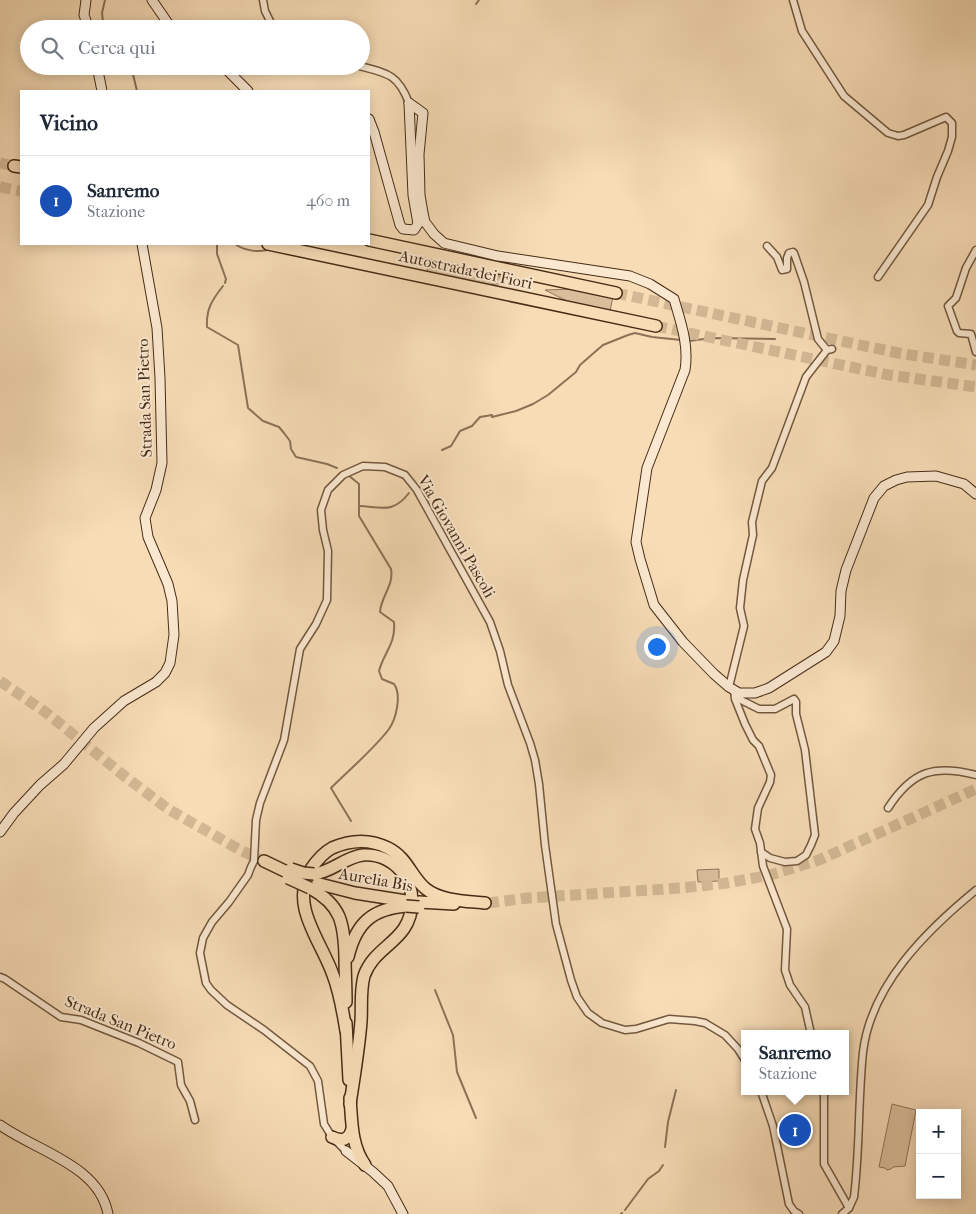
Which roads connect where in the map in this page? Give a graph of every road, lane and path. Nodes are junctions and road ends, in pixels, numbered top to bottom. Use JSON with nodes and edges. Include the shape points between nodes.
{"nodes":[{"id":1,"x":86,"y":0,"type":"edge"},
{"id":2,"x":152,"y":0,"type":"edge"},
{"id":3,"x":263,"y":0,"type":"edge"},
{"id":4,"x":793,"y":0,"type":"edge"},
{"id":5,"x":86,"y":20,"type":"edge"},
{"id":6,"x":166,"y":20,"type":"edge"},
{"id":7,"x":270,"y":20,"type":"edge"},
{"id":8,"x":370,"y":69,"type":"edge"},
{"id":9,"x":99,"y":75,"type":"edge"},
{"id":10,"x":232,"y":75,"type":"edge"},
{"id":11,"x":102,"y":90,"type":"edge"},
{"id":12,"x":247,"y":90,"type":"edge"},
{"id":13,"x":409,"y":103,"type":"junction"},
{"id":14,"x":370,"y":122,"type":"edge"},
{"id":15,"x":370,"y":240,"type":"edge"},
{"id":16,"x":142,"y":245,"type":"edge"},
{"id":17,"x":273,"y":245,"type":"edge"},
{"id":18,"x":767,"y":246,"type":"dead end"},
{"id":19,"x":976,"y":250,"type":"edge"},
{"id":20,"x":878,"y":277,"type":"dead end"},
{"id":21,"x":616,"y":293,"type":"tunnel mouth"},
{"id":22,"x":656,"y":326,"type":"tunnel mouth"},
{"id":23,"x":976,"y":352,"type":"edge"},
{"id":24,"x":976,"y":494,"type":"edge"},
{"id":25,"x":734,"y":690,"type":"junction"},
{"id":26,"x":976,"y":775,"type":"edge"},
{"id":27,"x":888,"y":808,"type":"dead end"},
{"id":28,"x":0,"y":832,"type":"edge"},
{"id":29,"x":761,"y":852,"type":"junction"},
{"id":30,"x":268,"y":863,"type":"tunnel mouth"},
{"id":31,"x":312,"y":882,"type":"junction"},
{"id":32,"x":976,"y":890,"type":"edge"},
{"id":33,"x":406,"y":904,"type":"junction"},
{"id":34,"x":0,"y":977,"type":"edge"},
{"id":35,"x":346,"y":991,"type":"junction"},
{"id":36,"x":810,"y":1030,"type":"edge"},
{"id":37,"x":346,"y":1031,"type":"junction"},
{"id":38,"x":741,"y":1054,"type":"edge"},
{"id":39,"x":763,"y":1095,"type":"edge"},
{"id":40,"x":824,"y":1095,"type":"edge"},
{"id":41,"x":350,"y":1104,"type":"junction"},
{"id":42,"x":195,"y":1120,"type":"dead end"},
{"id":43,"x":0,"y":1125,"type":"edge"},
{"id":44,"x":353,"y":1133,"type":"junction"},
{"id":45,"x":332,"y":1137,"type":"junction"},
{"id":46,"x":346,"y":1151,"type":"junction"},
{"id":47,"x":365,"y":1165,"type":"junction"},
{"id":48,"x":849,"y":1208,"type":"junction"},
{"id":49,"x":108,"y":1214,"type":"edge"},
{"id":50,"x":403,"y":1214,"type":"edge"},
{"id":51,"x":799,"y":1214,"type":"edge"},
{"id":52,"x":842,"y":1214,"type":"edge"}],
"edges":[{"from":1,"to":5,"type":"street"},
{"from":2,"to":6,"type":"street"},
{"from":3,"to":7,"type":"street"},
{"from":4,"to":20,"type":"street","via":[[802,31],[844,96],[882,129],[898,136],[943,118],[952,123],[948,151],[928,205]]},
{"from":8,"to":13,"type":"street","via":[[391,75],[402,86]]},
{"from":9,"to":11,"type":"street"},
{"from":10,"to":12,"type":"street"},
{"from":13,"to":14,"type":"street","via":[[413,195],[418,224],[414,230],[403,229],[400,225]]},
{"from":13,"to":25,"type":"street","via":[[424,113],[419,154],[420,195],[425,222],[444,243],[498,256],[630,276],[674,299],[686,344],[685,370],[647,468],[636,542],[654,605],[683,642]]},
{"from":15,"to":21,"type":"highway","name":"Autostrada dei Fiori"},
{"from":16,"to":28,"type":"street","name":"Strada San Pietro","via":[[157,328],[162,463],[145,518],[148,537],[172,601],[174,635],[170,663],[156,682],[124,701],[94,728]]},
{"from":17,"to":22,"type":"highway","name":"Autostrada dei Fiori"},
{"from":18,"to":25,"type":"street","via":[[777,257],[782,270],[787,269],[787,258],[793,252],[818,339],[829,350],[806,377],[772,468],[762,481],[743,580],[740,608],[744,626]]},
{"from":19,"to":23,"type":"street","via":[[956,298],[948,306],[959,333],[972,334]]},
{"from":24,"to":25,"type":"street","via":[[964,484],[936,476],[907,477],[884,486],[874,498],[846,570],[834,641],[826,652],[768,688],[755,693]]},
{"from":25,"to":29,"type":"street","via":[[745,724],[759,746],[771,779],[756,816],[755,829]]},
{"from":25,"to":29,"type":"street","via":[[741,700],[759,709],[775,709],[794,699],[805,750],[814,819],[812,845],[797,861],[785,862]]},
{"from":26,"to":27,"type":"street","via":[[948,771],[924,774],[906,784]]},
{"from":29,"to":36,"type":"street","via":[[763,866],[787,929],[785,970],[790,985],[805,1007]]},
{"from":30,"to":31,"type":"highway","name":"Aurelia Bis"},
{"from":31,"to":33,"type":"highway","name":"Aurelia Bis"},
{"from":31,"to":35,"type":"highway","via":[[332,904],[342,922]]},
{"from":31,"to":41,"type":"highway","via":[[350,858],[364,855],[390,862],[402,872],[412,894],[407,925],[365,974]]},
{"from":32,"to":48,"type":"street","via":[[938,923],[898,967],[871,1017],[863,1050],[855,1190]]},
{"from":33,"to":35,"type":"highway","via":[[375,914],[358,929],[348,957]]},
{"from":33,"to":37,"type":"highway","name":"Aurelia Bis","via":[[486,903],[434,894],[420,883],[395,852],[366,842],[349,842],[323,854],[304,882],[303,901],[307,917],[334,976]]},
{"from":34,"to":42,"type":"street","name":"Strada San Pietro","via":[[61,1017],[81,1020],[178,1062],[181,1084],[190,1100]]},
{"from":35,"to":37,"type":"highway"},
{"from":37,"to":41,"type":"highway"},
{"from":38,"to":45,"type":"street","name":"Via Giovanni Pascoli","via":[[725,1035],[705,1023],[669,1019],[624,1030],[602,1023],[588,1013],[577,997],[556,924],[535,760],[490,622],[417,490],[405,475],[385,467],[363,466],[343,475],[328,490],[321,510],[328,551],[327,600],[300,649],[284,740],[256,820],[254,861],[248,875],[212,922],[203,938],[200,953],[206,983],[211,990],[310,1066],[318,1081],[324,1124]]},
{"from":39,"to":51,"type":"street","via":[[772,1120],[789,1204]]},
{"from":40,"to":48,"type":"street","via":[[824,1164]]},
{"from":41,"to":44,"type":"highway"},
{"from":43,"to":49,"type":"street","via":[[88,1178],[106,1202]]},
{"from":44,"to":45,"type":"highway","via":[[344,1140]]},
{"from":44,"to":46,"type":"highway"},
{"from":44,"to":47,"type":"highway"},
{"from":45,"to":46,"type":"street","name":"Via Giovanni Pascoli"},
{"from":46,"to":47,"type":"street","name":"Via Giovanni Pascoli"},
{"from":47,"to":50,"type":"street","name":"Via Giovanni Pascoli","via":[[388,1186]]},
{"from":48,"to":52,"type":"street"}]}
